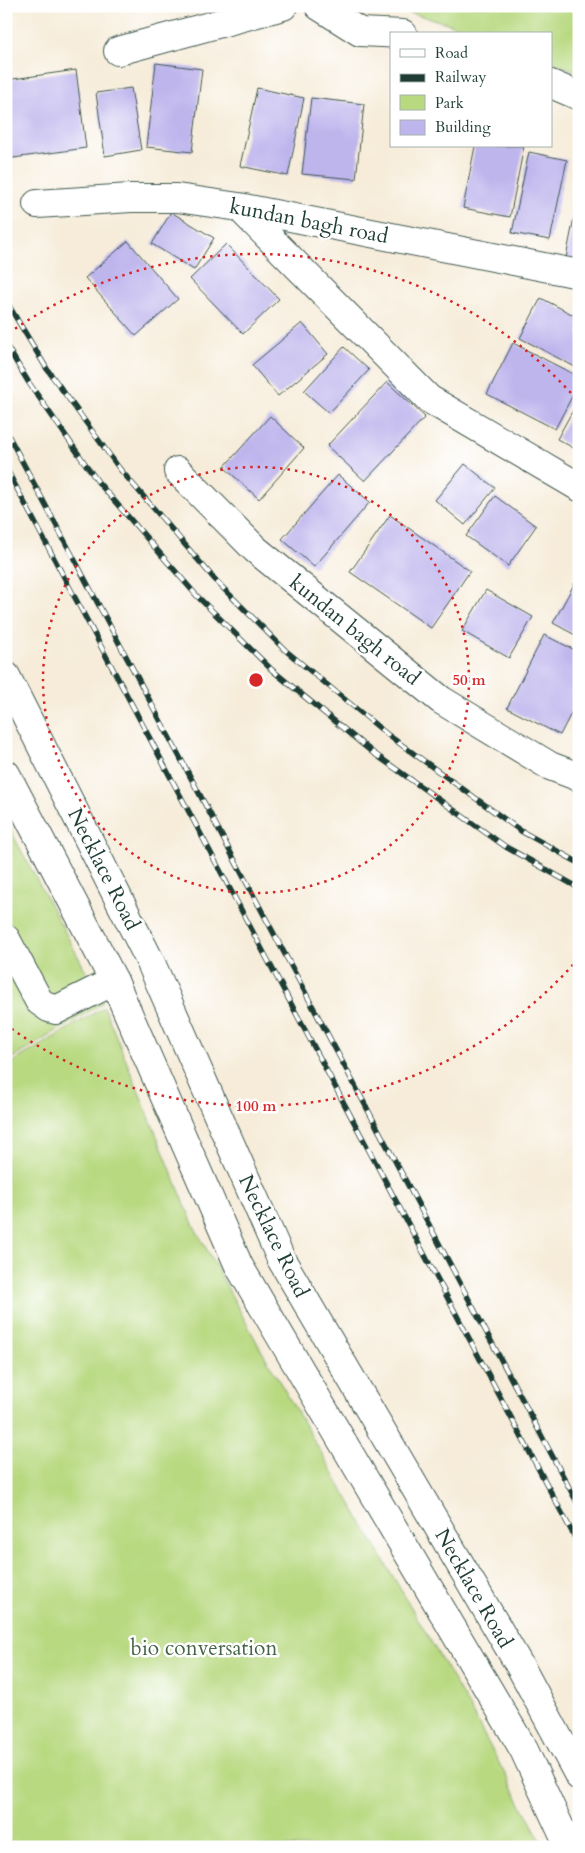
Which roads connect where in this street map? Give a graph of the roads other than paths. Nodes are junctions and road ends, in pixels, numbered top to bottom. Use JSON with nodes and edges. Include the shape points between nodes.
{"nodes":[{"id":1,"x":284,"y":6,"type":"edge"},
{"id":2,"x":319,"y":6,"type":"edge"},
{"id":3,"x":390,"y":33,"type":"edge"},
{"id":4,"x":118,"y":51,"type":"dead end"},
{"id":5,"x":552,"y":84,"type":"edge"},
{"id":6,"x":579,"y":96,"type":"edge"},
{"id":7,"x":36,"y":204,"type":"dead end"},
{"id":8,"x":239,"y":207,"type":"junction"},
{"id":9,"x":579,"y":274,"type":"edge"},
{"id":10,"x":178,"y":471,"type":"dead end"},
{"id":11,"x":579,"y":487,"type":"edge"},
{"id":12,"x":6,"y":676,"type":"edge"},
{"id":13,"x":6,"y":774,"type":"edge"},
{"id":14,"x":579,"y":776,"type":"edge"},
{"id":15,"x":6,"y":939,"type":"edge"},
{"id":16,"x":114,"y":980,"type":"junction"},
{"id":17,"x":579,"y":1776,"type":"edge"},
{"id":18,"x":569,"y":1847,"type":"edge"}],
"edges":[{"from":1,"to":4,"type":"main road"},
{"from":2,"to":3,"type":"main road","via":[[360,32]]},
{"from":5,"to":6,"type":"main road"},
{"from":7,"to":8,"type":"main road","name":"kundan bagh road","via":[[177,198]]},
{"from":8,"to":9,"type":"main road","name":"kundan bagh road"},
{"from":8,"to":11,"type":"main road","via":[[429,399]]},
{"from":10,"to":14,"type":"main road","name":"kundan bagh road","via":[[256,549],[441,700],[550,766]]},
{"from":12,"to":17,"type":"main road","name":"Necklace Road","via":[[151,963],[281,1259],[521,1668]]},
{"from":13,"to":16,"type":"main road","name":"Necklace Road"},
{"from":15,"to":16,"type":"main road","via":[[39,1001],[49,1008],[56,1010]]},
{"from":16,"to":18,"type":"main road","name":"Necklace Road","via":[[239,1266],[524,1750]]}]}
